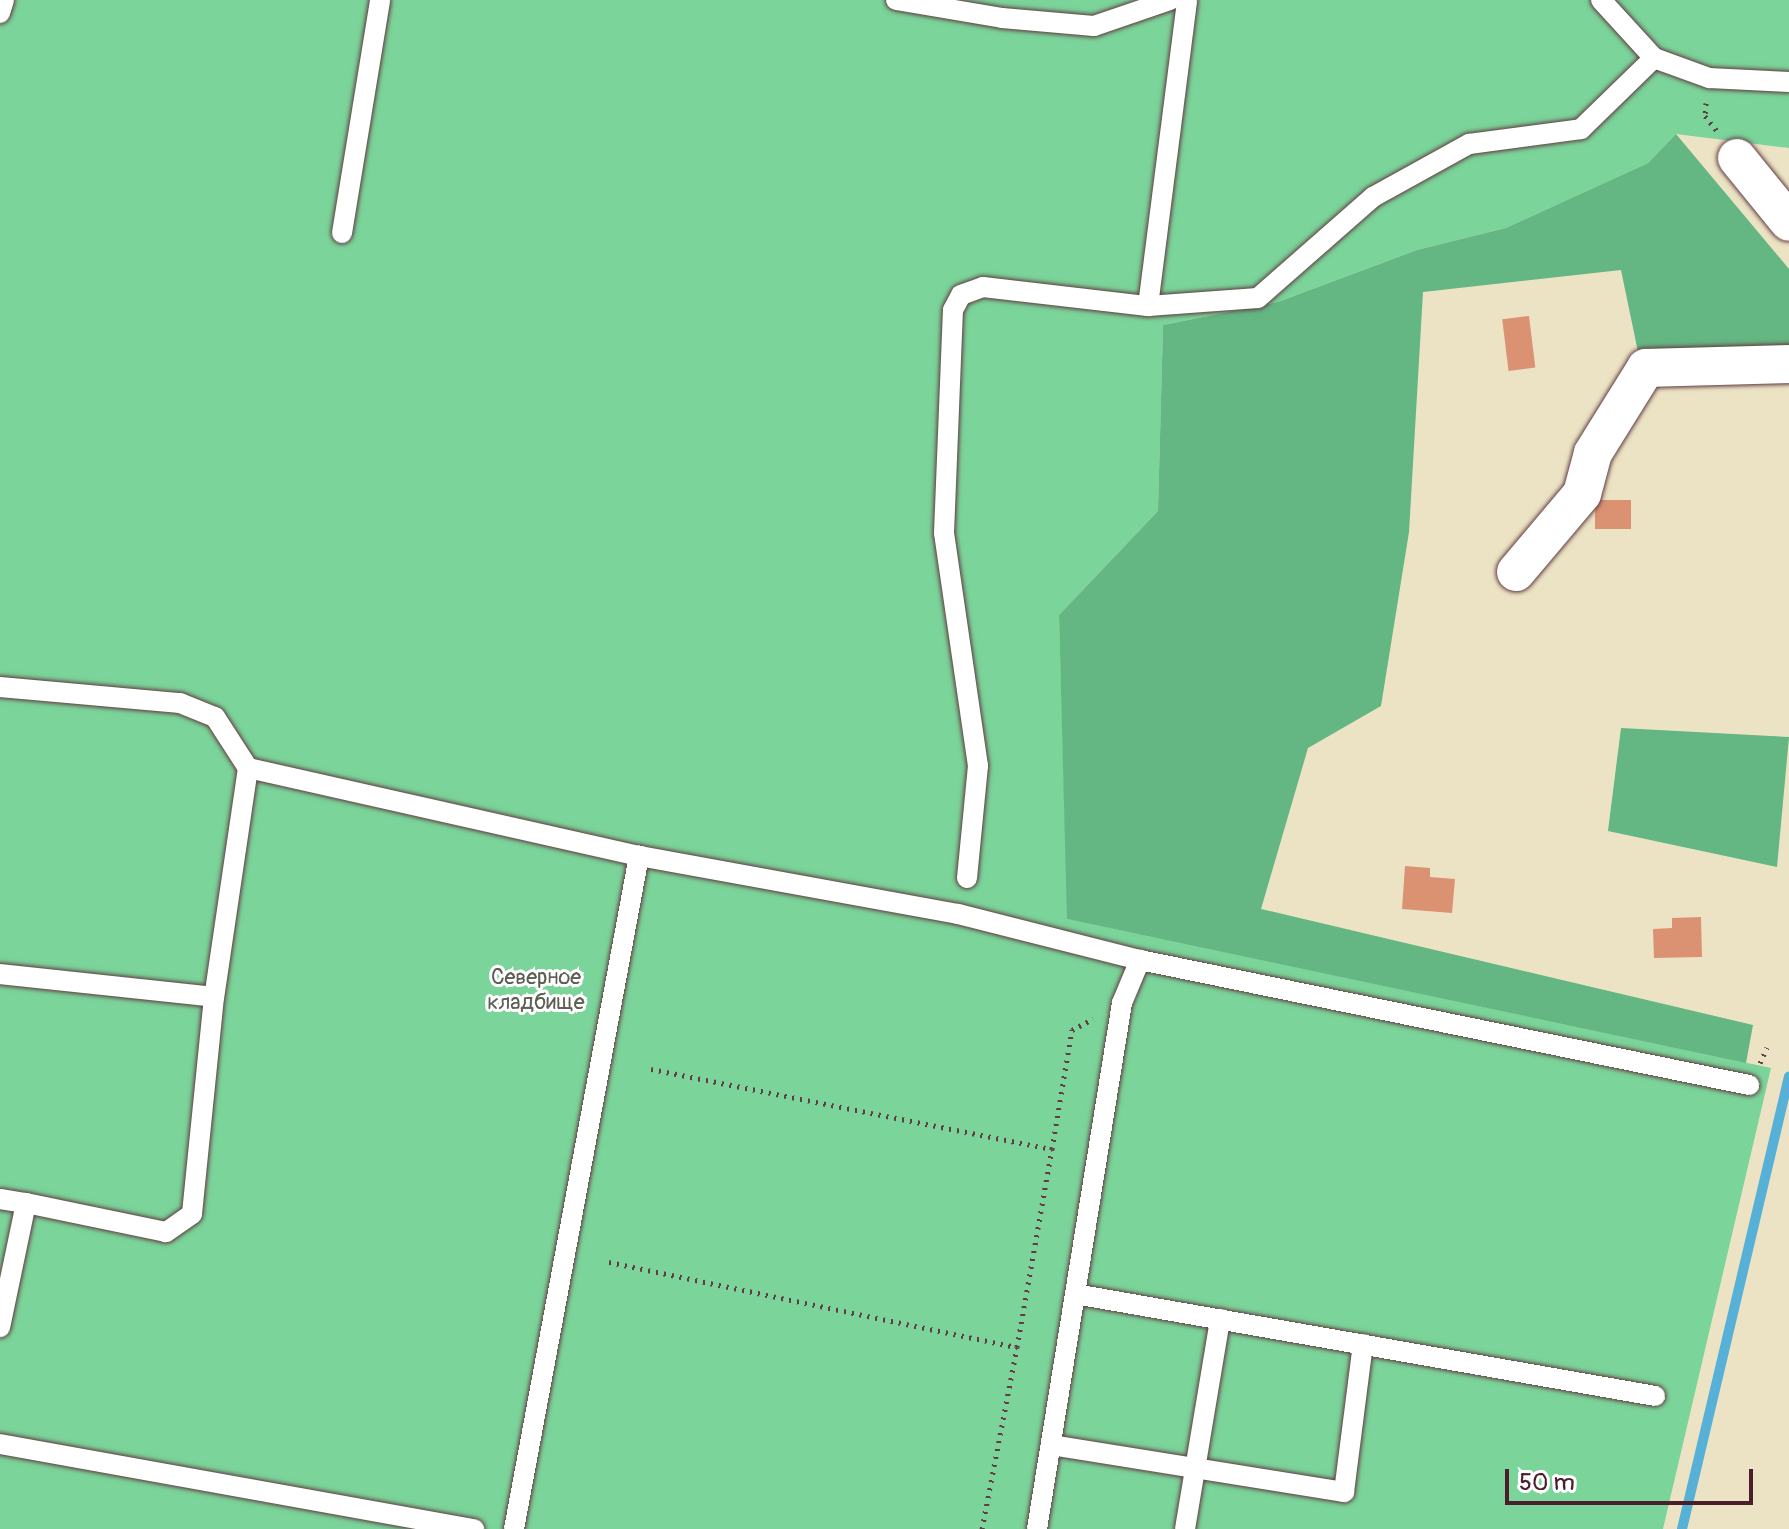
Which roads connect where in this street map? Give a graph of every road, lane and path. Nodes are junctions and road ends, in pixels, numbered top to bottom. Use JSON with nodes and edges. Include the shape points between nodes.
{"nodes":[{"id":1,"x":4,"y":0,"type":"edge"},
{"id":2,"x":380,"y":0,"type":"edge"},
{"id":3,"x":896,"y":0,"type":"edge"},
{"id":4,"x":1170,"y":0,"type":"edge"},
{"id":5,"x":1187,"y":0,"type":"edge"},
{"id":6,"x":1601,"y":0,"type":"edge"},
{"id":7,"x":0,"y":13,"type":"edge"},
{"id":8,"x":1654,"y":58,"type":"junction"},
{"id":9,"x":1709,"y":78,"type":"junction"},
{"id":10,"x":1789,"y":82,"type":"edge"},
{"id":11,"x":1737,"y":158,"type":"joint"},
{"id":12,"x":1789,"y":222,"type":"edge"},
{"id":13,"x":342,"y":233,"type":"dead end"},
{"id":14,"x":1148,"y":306,"type":"junction"},
{"id":15,"x":1789,"y":364,"type":"edge"},
{"id":16,"x":1516,"y":572,"type":"dead end"},
{"id":17,"x":0,"y":687,"type":"edge"},
{"id":18,"x":248,"y":768,"type":"junction"},
{"id":19,"x":639,"y":856,"type":"junction"},
{"id":20,"x":967,"y":878,"type":"dead end"},
{"id":21,"x":1140,"y":960,"type":"junction"},
{"id":22,"x":0,"y":974,"type":"edge"},
{"id":23,"x":214,"y":997,"type":"junction"},
{"id":24,"x":1122,"y":1003,"type":"junction"},
{"id":25,"x":651,"y":1069,"type":"dead end"},
{"id":26,"x":1749,"y":1085,"type":"dead end"},
{"id":27,"x":1052,"y":1149,"type":"junction"},
{"id":28,"x":0,"y":1199,"type":"edge"},
{"id":29,"x":26,"y":1203,"type":"junction"},
{"id":30,"x":609,"y":1262,"type":"dead end"},
{"id":31,"x":1075,"y":1294,"type":"junction"},
{"id":32,"x":1220,"y":1319,"type":"junction"},
{"id":33,"x":0,"y":1327,"type":"edge"},
{"id":34,"x":1363,"y":1344,"type":"junction"},
{"id":35,"x":1017,"y":1347,"type":"junction"},
{"id":36,"x":1655,"y":1396,"type":"dead end"},
{"id":37,"x":0,"y":1444,"type":"edge"},
{"id":38,"x":1051,"y":1445,"type":"junction"},
{"id":39,"x":1195,"y":1468,"type":"junction"},
{"id":40,"x":474,"y":1529,"type":"edge"},
{"id":41,"x":514,"y":1529,"type":"edge"},
{"id":42,"x":982,"y":1529,"type":"edge"},
{"id":43,"x":1037,"y":1529,"type":"edge"},
{"id":44,"x":1185,"y":1529,"type":"edge"}],
"edges":[{"from":1,"to":7,"type":"lane"},
{"from":2,"to":13,"type":"lane"},
{"from":3,"to":4,"type":"lane","via":[[1002,18],[1094,26]]},
{"from":5,"to":14,"type":"lane"},
{"from":6,"to":8,"type":"lane"},
{"from":8,"to":9,"type":"lane"},
{"from":8,"to":14,"type":"lane","via":[[1581,129],[1469,144],[1373,197],[1258,298]]},
{"from":9,"to":10,"type":"lane"},
{"from":9,"to":11,"type":"path","via":[[1705,116]]},
{"from":11,"to":12,"type":"street"},
{"from":14,"to":20,"type":"lane","via":[[983,287],[961,295],[953,310],[944,533],[978,766]]},
{"from":15,"to":16,"type":"street","via":[[1646,368],[1593,453],[1582,494]]},
{"from":17,"to":18,"type":"lane","via":[[180,703],[215,717]]},
{"from":18,"to":19,"type":"lane"},
{"from":18,"to":23,"type":"lane"},
{"from":19,"to":21,"type":"lane","via":[[958,914]]},
{"from":19,"to":41,"type":"lane"},
{"from":21,"to":24,"type":"lane"},
{"from":21,"to":26,"type":"lane"},
{"from":22,"to":23,"type":"lane"},
{"from":23,"to":29,"type":"lane","via":[[192,1214],[166,1232]]},
{"from":24,"to":27,"type":"path","via":[[1072,1030]]},
{"from":24,"to":31,"type":"lane"},
{"from":25,"to":27,"type":"path"},
{"from":27,"to":35,"type":"path"},
{"from":28,"to":29,"type":"lane"},
{"from":29,"to":33,"type":"lane"},
{"from":30,"to":35,"type":"path"},
{"from":31,"to":32,"type":"lane"},
{"from":31,"to":38,"type":"lane"},
{"from":32,"to":34,"type":"lane"},
{"from":32,"to":39,"type":"lane"},
{"from":34,"to":36,"type":"lane"},
{"from":34,"to":39,"type":"lane","via":[[1344,1492]]},
{"from":35,"to":42,"type":"path"},
{"from":37,"to":40,"type":"lane"},
{"from":38,"to":39,"type":"lane"},
{"from":38,"to":43,"type":"lane"},
{"from":39,"to":44,"type":"lane"}]}
